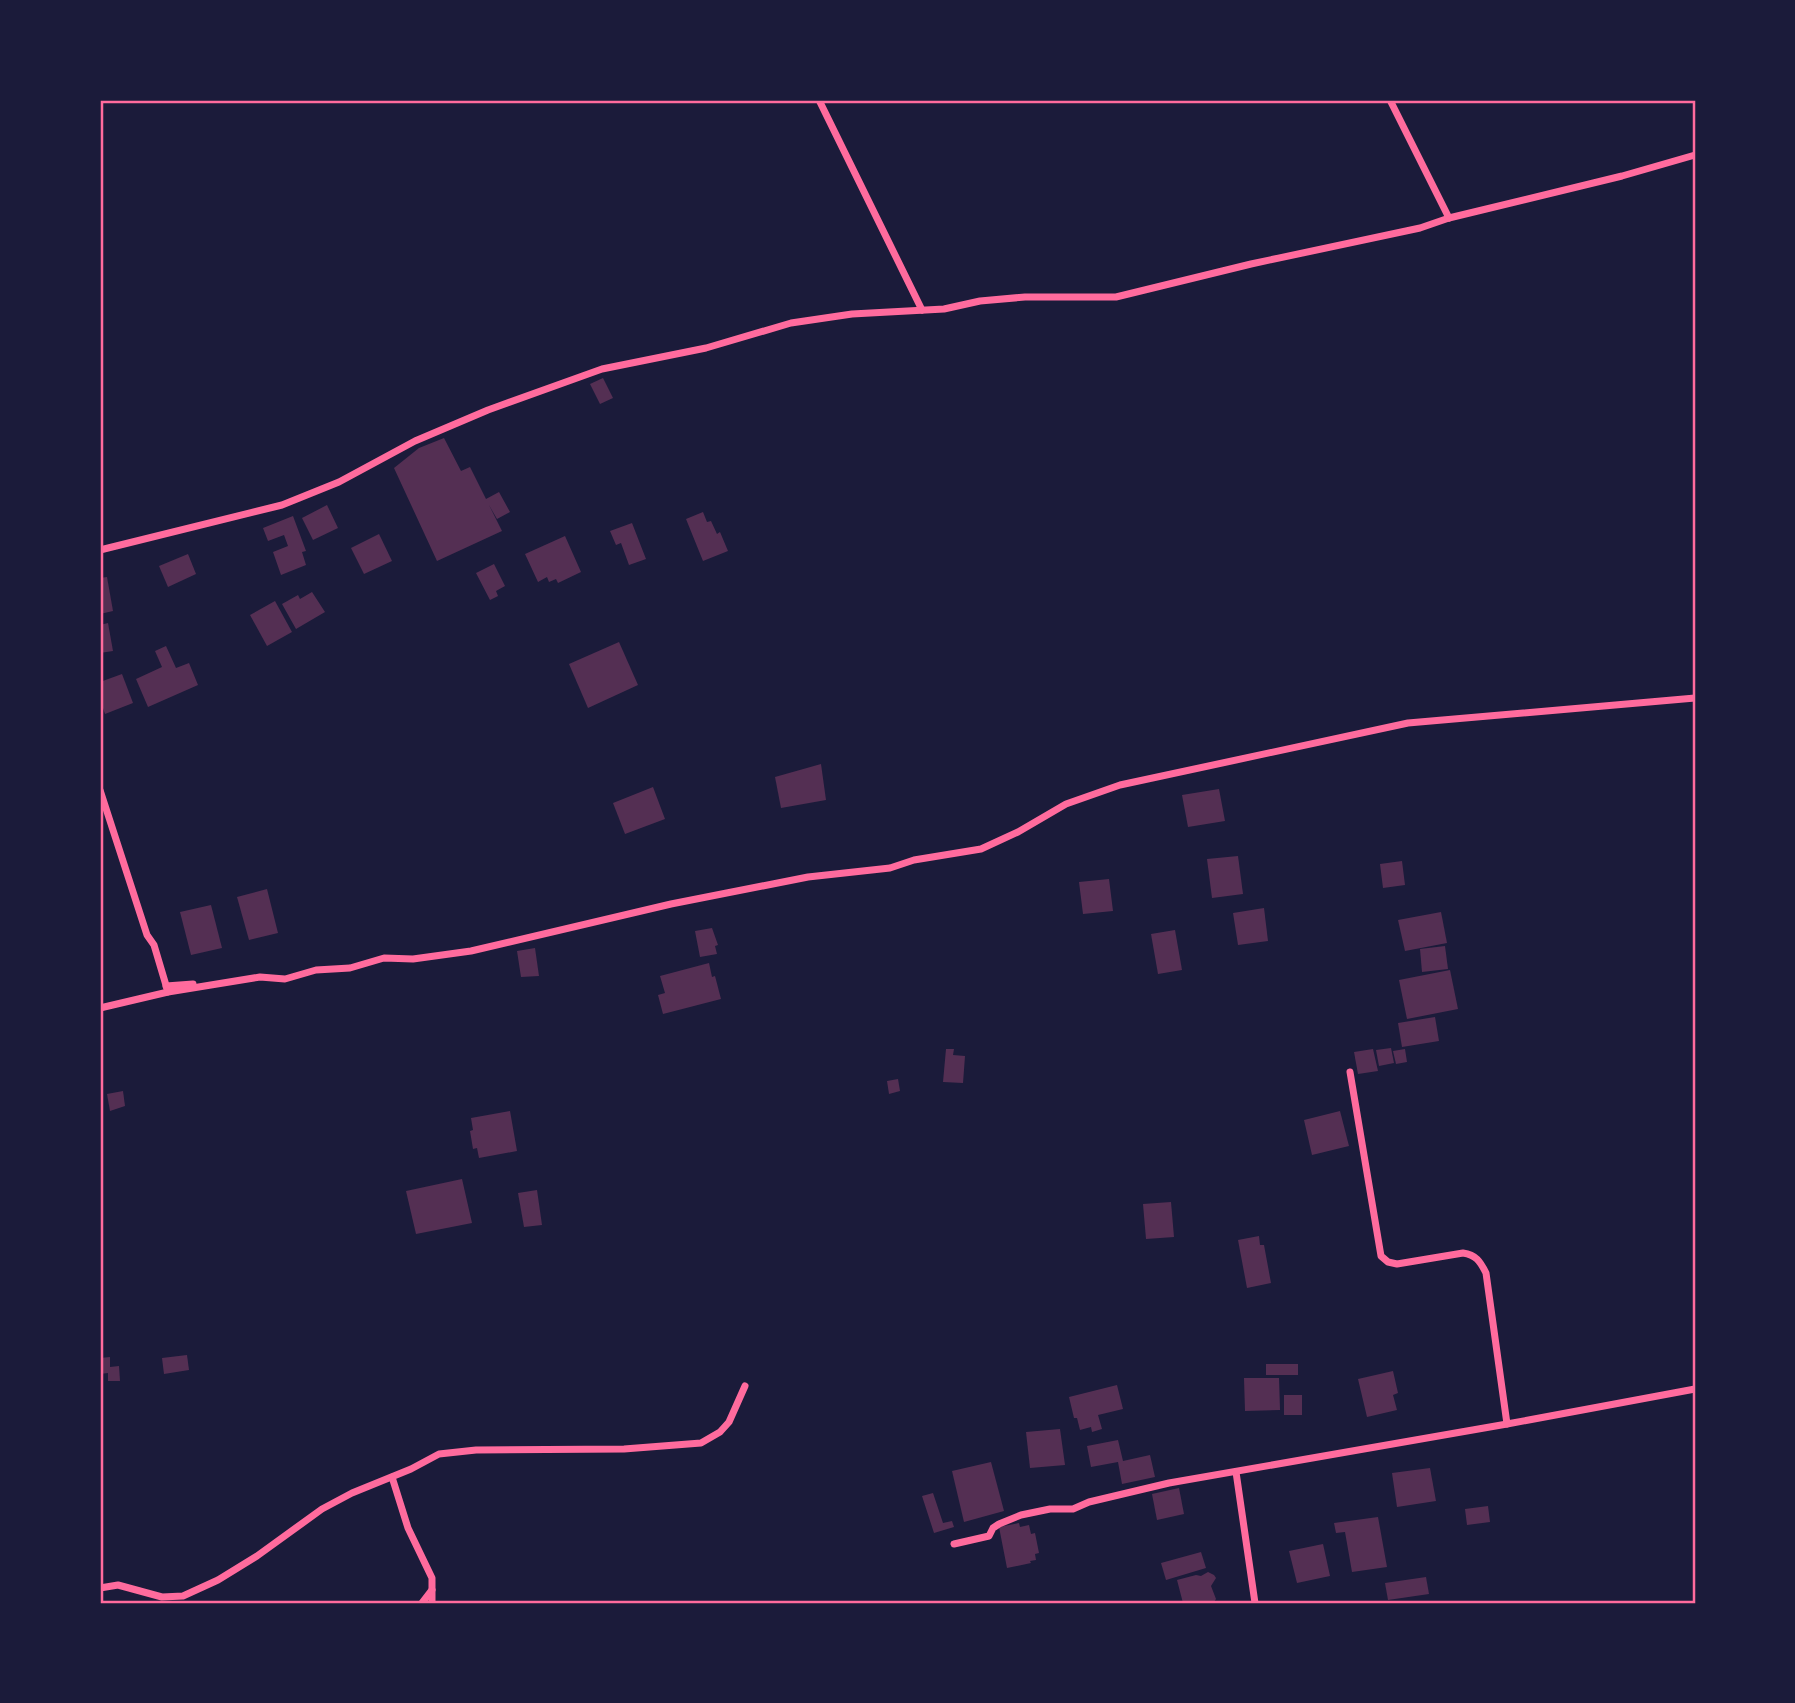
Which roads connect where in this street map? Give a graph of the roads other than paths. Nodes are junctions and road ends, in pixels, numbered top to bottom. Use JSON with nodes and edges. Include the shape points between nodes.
{"nodes":[{"id":1,"x":819,"y":100,"type":"edge"},
{"id":2,"x":1390,"y":100,"type":"edge"},
{"id":3,"x":1695,"y":155,"type":"edge"},
{"id":4,"x":1449,"y":218,"type":"junction"},
{"id":5,"x":922,"y":310,"type":"junction"},
{"id":6,"x":100,"y":550,"type":"edge"},
{"id":7,"x":1695,"y":698,"type":"edge"},
{"id":8,"x":100,"y":790,"type":"edge"},
{"id":9,"x":167,"y":989,"type":"junction"},
{"id":10,"x":100,"y":1008,"type":"edge"},
{"id":11,"x":1350,"y":1072,"type":"dead end"},
{"id":12,"x":745,"y":1386,"type":"dead end"},
{"id":13,"x":1695,"y":1389,"type":"edge"},
{"id":14,"x":1507,"y":1424,"type":"junction"},
{"id":15,"x":1236,"y":1472,"type":"junction"},
{"id":16,"x":392,"y":1477,"type":"junction"},
{"id":17,"x":954,"y":1544,"type":"dead end"},
{"id":18,"x":100,"y":1588,"type":"edge"},
{"id":19,"x":432,"y":1590,"type":"junction"},
{"id":20,"x":422,"y":1603,"type":"edge"},
{"id":21,"x":432,"y":1603,"type":"edge"},
{"id":22,"x":1255,"y":1603,"type":"edge"}],
"edges":[{"from":1,"to":5,"type":"street"},
{"from":2,"to":4,"type":"street"},
{"from":3,"to":4,"type":"street"},
{"from":4,"to":5,"type":"street","via":[[1420,229],[1116,297],[1025,297]]},
{"from":5,"to":6,"type":"street","via":[[791,323],[705,348],[602,369],[415,441],[339,482],[282,505]]},
{"from":7,"to":9,"type":"street","via":[[1408,723],[1120,785],[1066,804],[981,849],[671,904],[471,951],[384,958],[285,979],[260,977]]},
{"from":8,"to":9,"type":"street"},
{"from":9,"to":10,"type":"street"},
{"from":11,"to":14,"type":"street","via":[[1381,1256],[1397,1264],[1463,1252],[1480,1261],[1486,1273]]},
{"from":12,"to":16,"type":"street","via":[[729,1422],[701,1443],[456,1451],[439,1454]]},
{"from":13,"to":14,"type":"street"},
{"from":14,"to":15,"type":"street"},
{"from":15,"to":17,"type":"street","via":[[1169,1483],[1073,1509],[1021,1515],[999,1524],[989,1536]]},
{"from":15,"to":22,"type":"street"},
{"from":16,"to":18,"type":"street","via":[[322,1510],[257,1556],[183,1596],[162,1598],[118,1586]]},
{"from":16,"to":19,"type":"street","via":[[408,1528],[432,1578]]},
{"from":19,"to":20,"type":"street"},
{"from":19,"to":21,"type":"street"}]}
